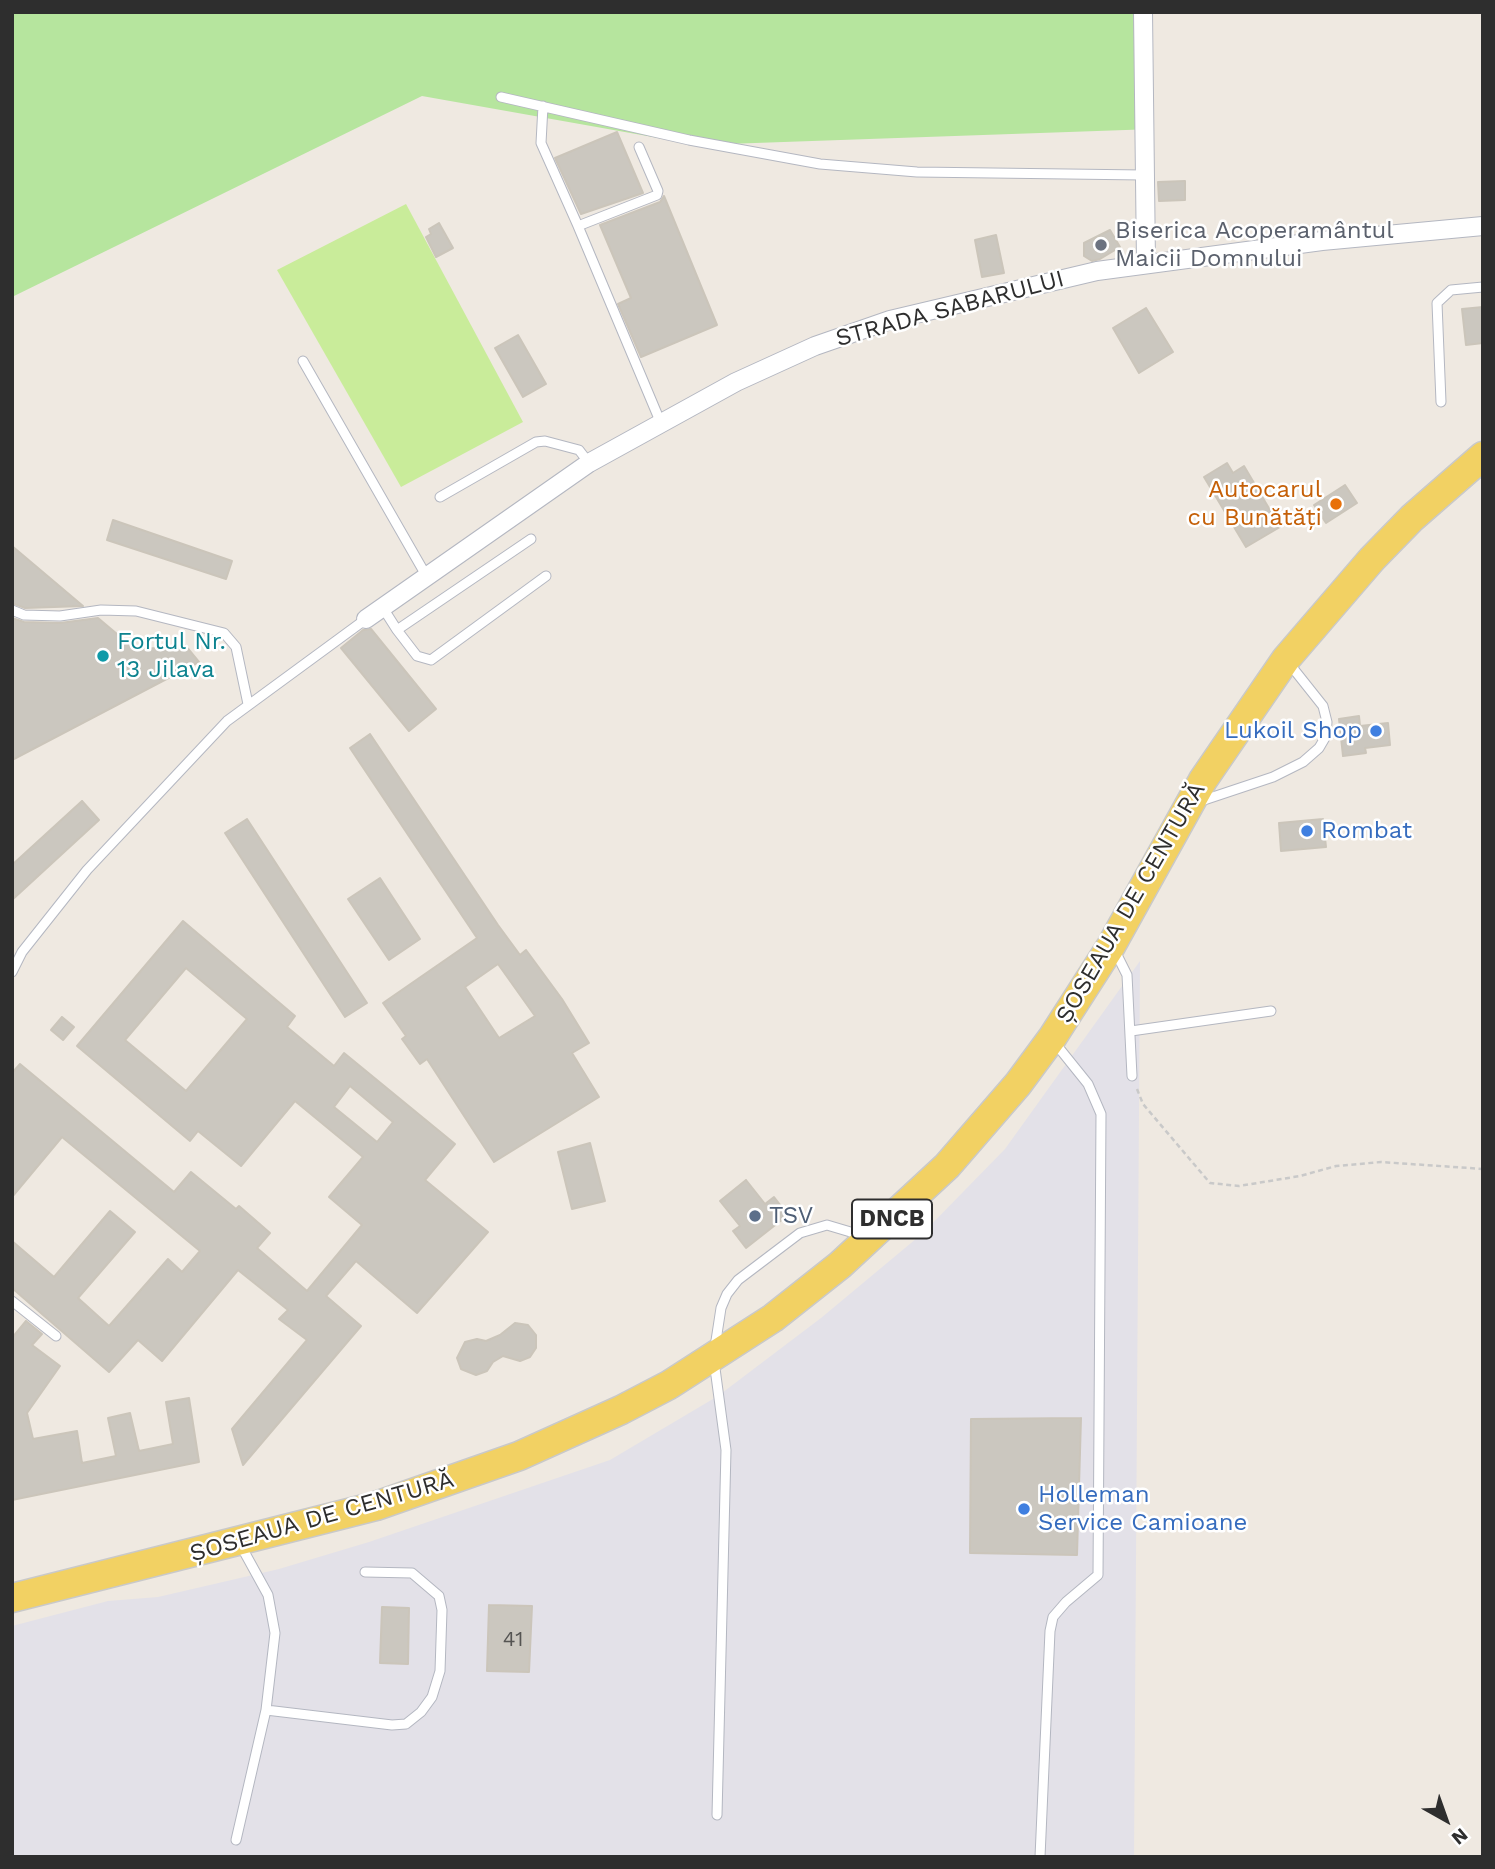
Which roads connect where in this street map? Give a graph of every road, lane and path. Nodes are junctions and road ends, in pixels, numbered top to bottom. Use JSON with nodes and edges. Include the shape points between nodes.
{"nodes":[{"id":1,"x":1143,"y":12,"type":"edge"},
{"id":2,"x":501,"y":97,"type":"dead end"},
{"id":3,"x":543,"y":106,"type":"junction"},
{"id":4,"x":639,"y":147,"type":"dead end"},
{"id":5,"x":1143,"y":175,"type":"junction"},
{"id":6,"x":578,"y":226,"type":"junction"},
{"id":7,"x":1483,"y":226,"type":"edge"},
{"id":8,"x":1146,"y":263,"type":"junction"},
{"id":9,"x":1483,"y":286,"type":"edge"},
{"id":10,"x":303,"y":361,"type":"dead end"},
{"id":11,"x":1441,"y":402,"type":"dead end"},
{"id":12,"x":660,"y":421,"type":"junction"},
{"id":13,"x":1483,"y":456,"type":"edge"},
{"id":14,"x":589,"y":463,"type":"junction"},
{"id":15,"x":440,"y":497,"type":"dead end"},
{"id":16,"x":531,"y":540,"type":"dead end"},
{"id":17,"x":545,"y":576,"type":"dead end"},
{"id":18,"x":427,"y":578,"type":"junction"},
{"id":19,"x":383,"y":608,"type":"junction"},
{"id":20,"x":12,"y":610,"type":"edge"},
{"id":21,"x":366,"y":619,"type":"joint"},
{"id":22,"x":397,"y":630,"type":"junction"},
{"id":23,"x":1286,"y":659,"type":"junction"},
{"id":24,"x":248,"y":704,"type":"junction"},
{"id":25,"x":1187,"y":807,"type":"junction"},
{"id":26,"x":1111,"y":946,"type":"junction"},
{"id":27,"x":17,"y":951,"type":"edge"},
{"id":28,"x":12,"y":972,"type":"edge"},
{"id":29,"x":1271,"y":1011,"type":"dead end"},
{"id":30,"x":1131,"y":1031,"type":"junction"},
{"id":31,"x":1052,"y":1038,"type":"junction"},
{"id":32,"x":1132,"y":1076,"type":"joint"},
{"id":33,"x":1483,"y":1169,"type":"edge"},
{"id":34,"x":872,"y":1238,"type":"junction"},
{"id":35,"x":12,"y":1301,"type":"edge"},
{"id":36,"x":56,"y":1336,"type":"dead end"},
{"id":37,"x":714,"y":1358,"type":"junction"},
{"id":38,"x":239,"y":1542,"type":"junction"},
{"id":39,"x":366,"y":1572,"type":"dead end"},
{"id":40,"x":12,"y":1598,"type":"edge"},
{"id":41,"x":266,"y":1710,"type":"junction"},
{"id":42,"x":717,"y":1815,"type":"dead end"},
{"id":43,"x":236,"y":1840,"type":"dead end"},
{"id":44,"x":1041,"y":1857,"type":"edge"}],
"edges":[{"from":1,"to":5,"type":"street"},
{"from":2,"to":3,"type":"lane"},
{"from":3,"to":5,"type":"lane","via":[[820,164],[917,172]]},
{"from":3,"to":6,"type":"lane","via":[[541,143]]},
{"from":4,"to":6,"type":"lane","via":[[657,195]]},
{"from":5,"to":8,"type":"street"},
{"from":6,"to":12,"type":"lane"},
{"from":7,"to":8,"type":"street","name":"STRADA SABARULUI"},
{"from":8,"to":12,"type":"street","name":"STRADA SABARULUI","via":[[890,320],[815,346]]},
{"from":9,"to":11,"type":"lane","via":[[1451,290],[1437,303]]},
{"from":10,"to":18,"type":"lane"},
{"from":12,"to":14,"type":"street","name":"STRADA SABARULUI"},
{"from":13,"to":23,"type":"main road","name":"ȘOSEAUA DE CENTURĂ","number":"DNCB","via":[[1372,559]]},
{"from":14,"to":15,"type":"lane","via":[[579,450],[536,442]]},
{"from":14,"to":18,"type":"street","name":"STRADA SABARULUI"},
{"from":16,"to":22,"type":"lane"},
{"from":17,"to":22,"type":"lane","via":[[431,660],[416,656]]},
{"from":18,"to":19,"type":"street","name":"STRADA SABARULUI"},
{"from":19,"to":21,"type":"street","name":"STRADA SABARULUI"},
{"from":19,"to":22,"type":"lane"},
{"from":20,"to":24,"type":"lane","via":[[60,616],[136,611],[224,633],[236,647]]},
{"from":21,"to":24,"type":"lane"},
{"from":23,"to":25,"type":"main road","name":"ȘOSEAUA DE CENTURĂ","number":"DNCB"},
{"from":23,"to":25,"type":"lane","via":[[1323,706],[1326,736],[1319,748],[1273,777]]},
{"from":24,"to":27,"type":"lane","via":[[158,791]]},
{"from":25,"to":26,"type":"main road","name":"ȘOSEAUA DE CENTURĂ","number":"DNCB"},
{"from":26,"to":30,"type":"lane","via":[[1128,975]]},
{"from":26,"to":31,"type":"main road","name":"ȘOSEAUA DE CENTURĂ","number":"DNCB"},
{"from":27,"to":28,"type":"lane"},
{"from":29,"to":30,"type":"lane"},
{"from":30,"to":32,"type":"lane"},
{"from":31,"to":34,"type":"main road","name":"ȘOSEAUA DE CENTURĂ","number":"DNCB","via":[[976,1133]]},
{"from":31,"to":44,"type":"lane","via":[[1088,1084],[1101,1114],[1098,1575],[1053,1617],[1050,1631]]},
{"from":32,"to":33,"type":"path","via":[[1143,1104],[1210,1183],[1239,1186],[1336,1166],[1381,1162]]},
{"from":34,"to":37,"type":"main road","name":"ȘOSEAUA DE CENTURĂ","number":"DNCB","via":[[773,1318]]},
{"from":34,"to":37,"type":"lane","via":[[827,1225],[800,1233],[738,1280],[721,1308]]},
{"from":35,"to":36,"type":"lane"},
{"from":37,"to":38,"type":"main road","name":"ȘOSEAUA DE CENTURĂ","number":"DNCB","via":[[621,1410],[494,1465],[376,1506]]},
{"from":37,"to":42,"type":"lane","via":[[726,1450]]},
{"from":38,"to":40,"type":"main road","name":"ȘOSEAUA DE CENTURĂ","number":"DNCB"},
{"from":38,"to":41,"type":"lane","via":[[268,1595],[274,1619]]},
{"from":39,"to":41,"type":"lane","via":[[412,1573],[439,1595],[440,1671],[432,1697],[406,1724],[378,1725]]},
{"from":41,"to":43,"type":"lane"}]}
